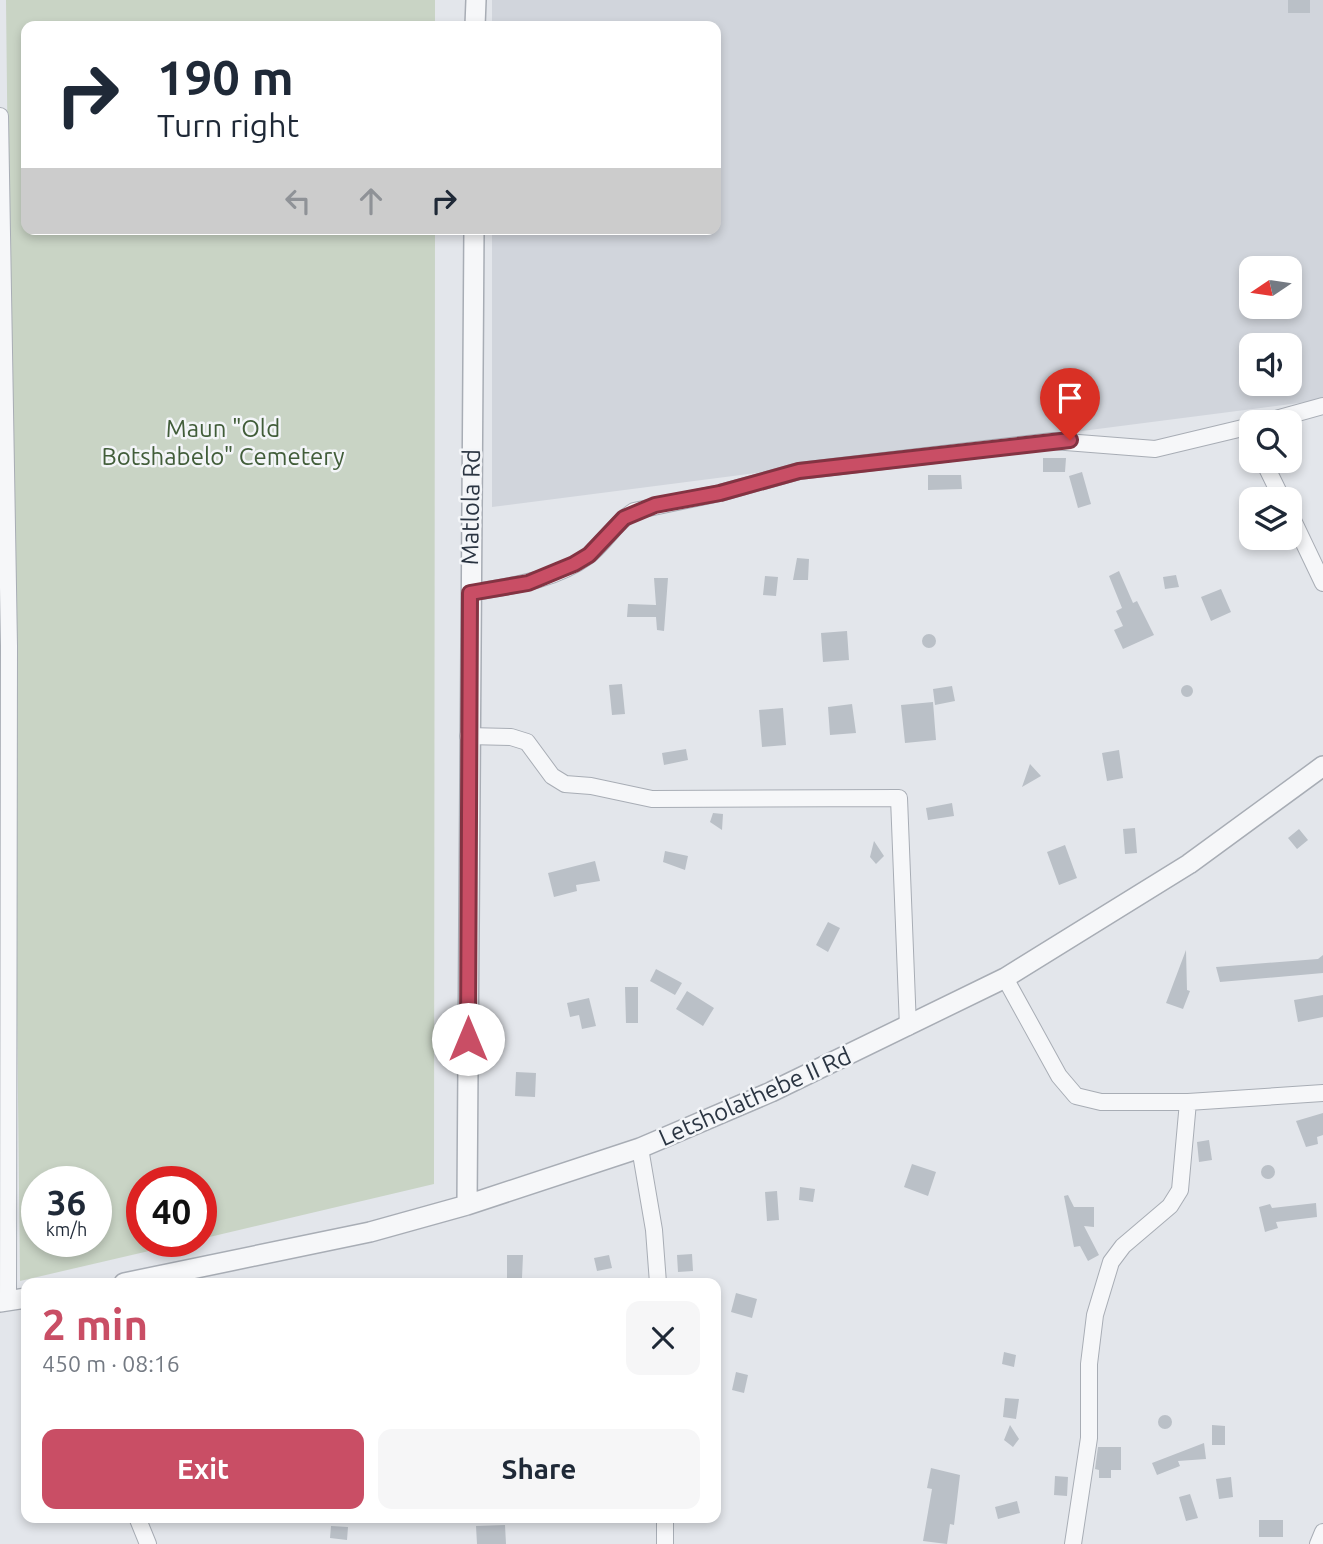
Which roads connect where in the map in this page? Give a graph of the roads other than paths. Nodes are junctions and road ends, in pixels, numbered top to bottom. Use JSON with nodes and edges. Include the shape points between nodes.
{"nodes":[{"id":1,"x":476,"y":0,"type":"edge"},
{"id":2,"x":475,"y":21,"type":"edge"},
{"id":3,"x":0,"y":116,"type":"edge"},
{"id":4,"x":474,"y":235,"type":"edge"},
{"id":5,"x":1,"y":325,"type":"edge"},
{"id":6,"x":1323,"y":406,"type":"edge"},
{"id":7,"x":1302,"y":412,"type":"edge"},
{"id":8,"x":1239,"y":431,"type":"edge"},
{"id":9,"x":1302,"y":539,"type":"edge"},
{"id":10,"x":4,"y":564,"type":"edge"},
{"id":11,"x":1323,"y":583,"type":"edge"},
{"id":12,"x":470,"y":593,"type":"junction"},
{"id":13,"x":468,"y":736,"type":"junction"},
{"id":14,"x":1323,"y":766,"type":"edge"},
{"id":15,"x":1005,"y":978,"type":"junction"},
{"id":16,"x":908,"y":1027,"type":"junction"},
{"id":17,"x":1323,"y":1093,"type":"edge"},
{"id":18,"x":1188,"y":1102,"type":"junction"},
{"id":19,"x":640,"y":1148,"type":"junction"},
{"id":20,"x":467,"y":1205,"type":"junction"},
{"id":21,"x":148,"y":1278,"type":"edge"},
{"id":22,"x":658,"y":1278,"type":"edge"},
{"id":23,"x":11,"y":1300,"type":"edge"},
{"id":24,"x":139,"y":1523,"type":"edge"},
{"id":25,"x":665,"y":1523,"type":"edge"},
{"id":26,"x":1323,"y":1532,"type":"edge"},
{"id":27,"x":148,"y":1544,"type":"edge"},
{"id":28,"x":665,"y":1544,"type":"edge"},
{"id":29,"x":1073,"y":1544,"type":"edge"},
{"id":30,"x":1318,"y":1544,"type":"edge"}],
"edges":[{"from":1,"to":2,"type":"street"},
{"from":3,"to":5,"type":"street"},
{"from":4,"to":12,"type":"street","name":"Matlola Rd"},
{"from":5,"to":10,"type":"street"},
{"from":6,"to":7,"type":"street"},
{"from":8,"to":12,"type":"street","via":[[1155,449],[1053,441],[785,474],[634,511],[574,564],[528,583]]},
{"from":9,"to":11,"type":"street"},
{"from":10,"to":23,"type":"street"},
{"from":12,"to":13,"type":"street","name":"Matlola Rd"},
{"from":13,"to":16,"type":"street","via":[[527,742],[552,776],[565,784],[652,799],[899,798]]},
{"from":13,"to":20,"type":"street","name":"Matlola Rd"},
{"from":14,"to":15,"type":"street","name":"Letsholathebe II Rd","via":[[1189,864]]},
{"from":15,"to":16,"type":"street","name":"Letsholathebe II Rd"},
{"from":15,"to":18,"type":"street","via":[[1059,1076],[1076,1096],[1101,1102]]},
{"from":16,"to":19,"type":"street","name":"Letsholathebe II Rd"},
{"from":17,"to":18,"type":"street"},
{"from":18,"to":29,"type":"street","via":[[1180,1189],[1170,1206],[1111,1262],[1096,1315],[1089,1364],[1089,1438]]},
{"from":19,"to":20,"type":"street","name":"Letsholathebe II Rd"},
{"from":19,"to":22,"type":"street"},
{"from":20,"to":21,"type":"street","name":"Letsholathebe II Rd","via":[[370,1232]]},
{"from":24,"to":27,"type":"street"},
{"from":25,"to":28,"type":"street"},
{"from":26,"to":30,"type":"street"}]}
